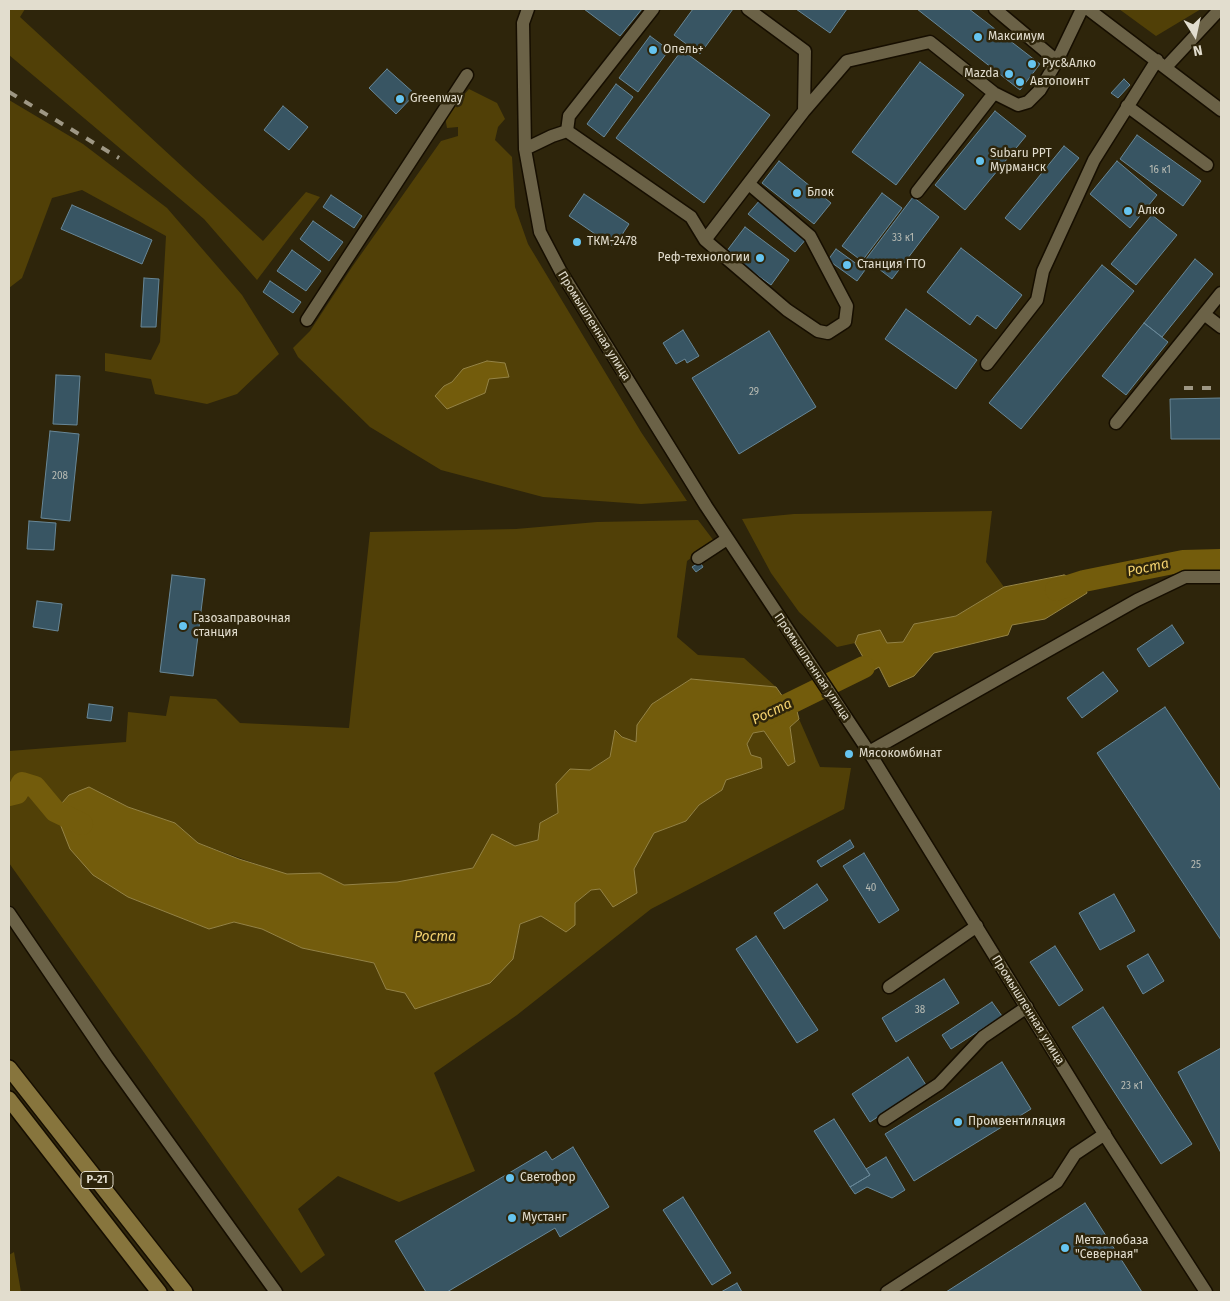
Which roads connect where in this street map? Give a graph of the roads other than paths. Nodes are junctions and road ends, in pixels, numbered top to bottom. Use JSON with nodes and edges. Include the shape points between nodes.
{"nodes":[{"id":1,"x":528,"y":9,"type":"edge"},
{"id":2,"x":653,"y":9,"type":"edge"},
{"id":3,"x":748,"y":9,"type":"edge"},
{"id":4,"x":995,"y":9,"type":"edge"},
{"id":5,"x":1082,"y":9,"type":"edge"},
{"id":6,"x":1088,"y":9,"type":"edge"},
{"id":7,"x":1220,"y":9,"type":"edge"},
{"id":8,"x":1057,"y":61,"type":"junction"},
{"id":9,"x":1162,"y":64,"type":"junction"},
{"id":10,"x":467,"y":75,"type":"dead end"},
{"id":11,"x":994,"y":93,"type":"junction"},
{"id":12,"x":1127,"y":106,"type":"junction"},
{"id":13,"x":1221,"y":110,"type":"edge"},
{"id":14,"x":804,"y":111,"type":"junction"},
{"id":15,"x":568,"y":132,"type":"junction"},
{"id":16,"x":525,"y":149,"type":"junction"},
{"id":17,"x":1207,"y":166,"type":"dead end"},
{"id":18,"x":749,"y":184,"type":"junction"},
{"id":19,"x":917,"y":192,"type":"dead end"},
{"id":20,"x":705,"y":240,"type":"junction"},
{"id":21,"x":1221,"y":293,"type":"edge"},
{"id":22,"x":1204,"y":314,"type":"junction"},
{"id":23,"x":308,"y":320,"type":"dead end"},
{"id":24,"x":1221,"y":327,"type":"edge"},
{"id":25,"x":987,"y":364,"type":"dead end"},
{"id":26,"x":1116,"y":423,"type":"dead end"},
{"id":27,"x":727,"y":539,"type":"junction"},
{"id":28,"x":698,"y":558,"type":"dead end"},
{"id":29,"x":1221,"y":577,"type":"edge"},
{"id":30,"x":869,"y":752,"type":"junction"},
{"id":31,"x":9,"y":913,"type":"edge"},
{"id":32,"x":978,"y":926,"type":"junction"},
{"id":33,"x":889,"y":987,"type":"dead end"},
{"id":34,"x":1027,"y":1007,"type":"junction"},
{"id":35,"x":9,"y":1068,"type":"edge"},
{"id":36,"x":9,"y":1099,"type":"edge"},
{"id":37,"x":884,"y":1120,"type":"dead end"},
{"id":38,"x":1105,"y":1134,"type":"junction"},
{"id":39,"x":159,"y":1292,"type":"edge"},
{"id":40,"x":185,"y":1292,"type":"edge"},
{"id":41,"x":276,"y":1292,"type":"edge"},
{"id":42,"x":887,"y":1292,"type":"edge"},
{"id":43,"x":1206,"y":1292,"type":"edge"}],
"edges":[{"from":1,"to":16,"type":"street","name":"Промышленная улица","via":[[522,23]]},
{"from":2,"to":15,"type":"street","via":[[569,116]]},
{"from":3,"to":14,"type":"street","via":[[805,51]]},
{"from":4,"to":8,"type":"street"},
{"from":5,"to":8,"type":"street"},
{"from":6,"to":9,"type":"street"},
{"from":7,"to":9,"type":"street"},
{"from":8,"to":11,"type":"street","via":[[1040,90],[1028,102],[1018,105]]},
{"from":9,"to":12,"type":"street"},
{"from":9,"to":13,"type":"street"},
{"from":10,"to":23,"type":"street"},
{"from":11,"to":14,"type":"street","via":[[930,42],[848,60]]},
{"from":11,"to":19,"type":"street"},
{"from":12,"to":17,"type":"street"},
{"from":12,"to":25,"type":"street","via":[[1086,177],[1043,271],[1037,300]]},
{"from":14,"to":18,"type":"street"},
{"from":15,"to":16,"type":"street"},
{"from":15,"to":20,"type":"street","via":[[691,217]]},
{"from":16,"to":27,"type":"street","name":"Промышленная улица","via":[[544,240]]},
{"from":18,"to":20,"type":"street"},
{"from":18,"to":20,"type":"street","via":[[810,236],[847,306],[845,322],[828,333],[818,331],[787,310]]},
{"from":21,"to":22,"type":"street"},
{"from":22,"to":24,"type":"street"},
{"from":22,"to":26,"type":"street"},
{"from":27,"to":28,"type":"street"},
{"from":27,"to":30,"type":"street","name":"Промышленная улица"},
{"from":29,"to":30,"type":"street","via":[[1185,577],[1137,600]]},
{"from":30,"to":32,"type":"street","name":"Промышленная улица"},
{"from":31,"to":41,"type":"street","via":[[107,1057]]},
{"from":32,"to":33,"type":"street"},
{"from":32,"to":34,"type":"street","name":"Промышленная улица"},
{"from":34,"to":37,"type":"street","via":[[984,1037],[939,1084]]},
{"from":34,"to":38,"type":"street","name":"Промышленная улица"},
{"from":35,"to":40,"type":"main road","number":"Р-21"},
{"from":36,"to":39,"type":"main road","number":"Р-21"},
{"from":38,"to":42,"type":"street","via":[[1075,1154],[1057,1182]]},
{"from":38,"to":43,"type":"street","name":"Промышленная улица"}]}
